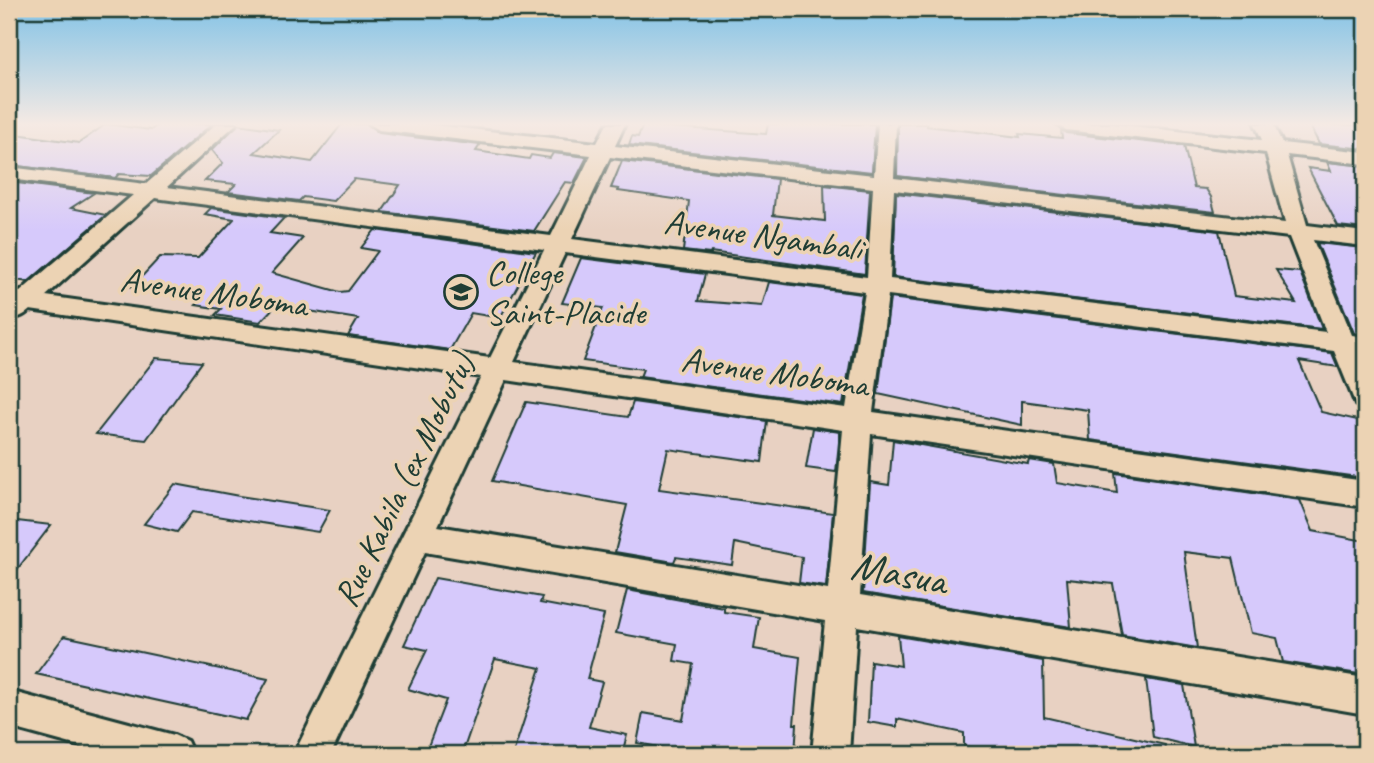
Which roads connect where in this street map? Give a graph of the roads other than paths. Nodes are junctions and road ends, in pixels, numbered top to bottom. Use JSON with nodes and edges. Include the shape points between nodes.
{"nodes":[{"id":1,"x":187,"y":160,"type":"edge"},
{"id":2,"x":599,"y":160,"type":"edge"},
{"id":3,"x":676,"y":160,"type":"edge"},
{"id":4,"x":885,"y":160,"type":"edge"},
{"id":5,"x":1278,"y":160,"type":"edge"},
{"id":6,"x":9,"y":173,"type":"edge"},
{"id":7,"x":883,"y":184,"type":"junction"},
{"id":8,"x":151,"y":192,"type":"junction"},
{"id":9,"x":1298,"y":231,"type":"junction"},
{"id":10,"x":1365,"y":239,"type":"edge"},
{"id":11,"x":559,"y":242,"type":"junction"},
{"id":12,"x":877,"y":286,"type":"junction"},
{"id":13,"x":14,"y":306,"type":"edge"},
{"id":14,"x":1354,"y":345,"type":"edge"},
{"id":15,"x":498,"y":370,"type":"junction"},
{"id":16,"x":1365,"y":398,"type":"edge"},
{"id":17,"x":858,"y":420,"type":"junction"},
{"id":18,"x":1365,"y":494,"type":"edge"},
{"id":19,"x":418,"y":537,"type":"junction"},
{"id":20,"x":842,"y":608,"type":"junction"},
{"id":21,"x":1365,"y":696,"type":"edge"},
{"id":22,"x":9,"y":709,"type":"edge"},
{"id":23,"x":174,"y":754,"type":"edge"},
{"id":24,"x":312,"y":754,"type":"edge"},
{"id":25,"x":830,"y":754,"type":"edge"}],
"edges":[{"from":1,"to":8,"type":"street"},
{"from":2,"to":11,"type":"street","name":"Rue Kabila (ex Mobutu)"},
{"from":3,"to":7,"type":"street"},
{"from":4,"to":7,"type":"street"},
{"from":5,"to":9,"type":"street"},
{"from":6,"to":8,"type":"street","name":"Avenue Ngambali"},
{"from":7,"to":9,"type":"street"},
{"from":7,"to":12,"type":"street"},
{"from":8,"to":11,"type":"street","name":"Avenue Ngambali"},
{"from":8,"to":13,"type":"street"},
{"from":9,"to":10,"type":"street"},
{"from":9,"to":14,"type":"street"},
{"from":11,"to":12,"type":"street","name":"Avenue Ngambali"},
{"from":11,"to":15,"type":"street","name":"Rue Kabila (ex Mobutu)"},
{"from":12,"to":14,"type":"street","name":"Avenue Ngambali"},
{"from":12,"to":17,"type":"street"},
{"from":13,"to":15,"type":"street","name":"Avenue Moboma"},
{"from":14,"to":16,"type":"street"},
{"from":15,"to":17,"type":"street","name":"Avenue Moboma"},
{"from":15,"to":19,"type":"street","name":"Rue Kabila (ex Mobutu)"},
{"from":17,"to":18,"type":"street","name":"Avenue Moboma"},
{"from":17,"to":20,"type":"street"},
{"from":19,"to":20,"type":"street","name":"Masua"},
{"from":19,"to":24,"type":"street","name":"Rue Kabila (ex Mobutu)"},
{"from":20,"to":21,"type":"street","name":"Masua"},
{"from":20,"to":25,"type":"street"},
{"from":22,"to":23,"type":"street"}]}
